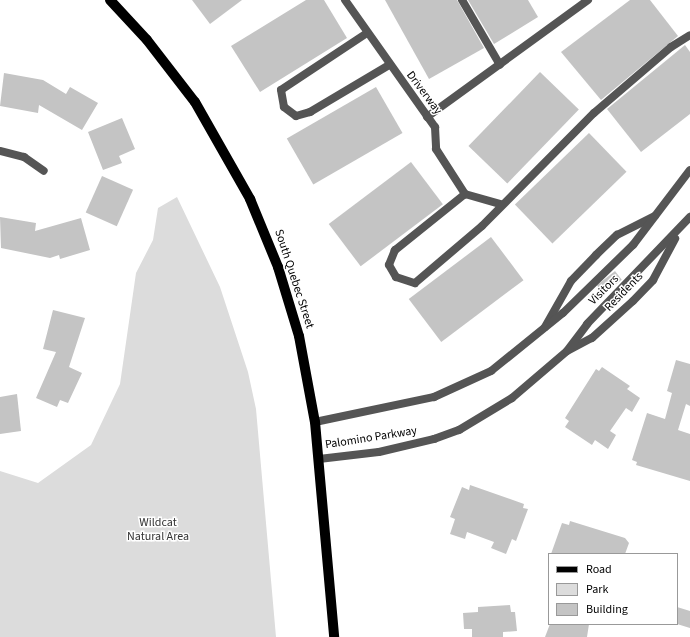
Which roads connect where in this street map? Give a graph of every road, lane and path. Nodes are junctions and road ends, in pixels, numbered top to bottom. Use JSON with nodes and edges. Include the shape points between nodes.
{"nodes":[{"id":1,"x":110,"y":0,"type":"edge"},
{"id":2,"x":345,"y":0,"type":"edge"},
{"id":3,"x":462,"y":0,"type":"edge"},
{"id":4,"x":588,"y":0,"type":"edge"},
{"id":5,"x":367,"y":32,"type":"junction"},
{"id":6,"x":690,"y":35,"type":"edge"},
{"id":7,"x":389,"y":65,"type":"junction"},
{"id":8,"x":500,"y":65,"type":"junction"},
{"id":9,"x":427,"y":117,"type":"junction"},
{"id":10,"x":0,"y":151,"type":"edge"},
{"id":11,"x":690,"y":170,"type":"edge"},
{"id":12,"x":44,"y":171,"type":"dead end"},
{"id":13,"x":465,"y":194,"type":"junction"},
{"id":14,"x":501,"y":204,"type":"junction"},
{"id":15,"x":658,"y":215,"type":"junction"},
{"id":16,"x":690,"y":217,"type":"edge"},
{"id":17,"x":679,"y":231,"type":"junction"},
{"id":18,"x":544,"y":328,"type":"junction"},
{"id":19,"x":567,"y":351,"type":"junction"},
{"id":20,"x":315,"y":422,"type":"junction"},
{"id":21,"x":319,"y":459,"type":"junction"},
{"id":22,"x":334,"y":637,"type":"edge"}],
"edges":[{"from":1,"to":20,"type":"main road","name":"South Quebec Street","via":[[147,40],[191,96],[250,199],[290,301]]},
{"from":2,"to":5,"type":"street","name":"Driverway"},
{"from":3,"to":8,"type":"street"},
{"from":4,"to":8,"type":"street"},
{"from":5,"to":7,"type":"street","name":"Driverway"},
{"from":5,"to":7,"type":"street","via":[[297,76],[281,90],[284,108],[296,116],[310,112]]},
{"from":6,"to":14,"type":"street","via":[[671,47],[594,113]]},
{"from":7,"to":9,"type":"street","name":"Driverway"},
{"from":8,"to":9,"type":"street"},
{"from":9,"to":13,"type":"street","name":"Driverway","via":[[435,127],[436,149]]},
{"from":10,"to":12,"type":"street","via":[[24,157]]},
{"from":11,"to":15,"type":"street"},
{"from":13,"to":14,"type":"street"},
{"from":13,"to":14,"type":"street","via":[[395,250],[389,266],[396,277],[415,283],[482,226]]},
{"from":15,"to":18,"type":"street","name":"Visitors","via":[[633,245]]},
{"from":15,"to":18,"type":"street","via":[[617,235],[596,255],[571,280]]},
{"from":16,"to":17,"type":"street"},
{"from":17,"to":19,"type":"street","name":"Visitors","via":[[607,303]]},
{"from":17,"to":19,"type":"street","name":"Residents","via":[[653,280],[592,338]]},
{"from":18,"to":20,"type":"street","name":"Palomino Parkway","via":[[491,371],[454,390],[411,403]]},
{"from":19,"to":21,"type":"street","name":"Palomino Parkway","via":[[512,398],[458,430],[407,447]]},
{"from":20,"to":21,"type":"main road","name":"South Quebec Street"},
{"from":21,"to":22,"type":"main road","name":"South Quebec Street"}]}
